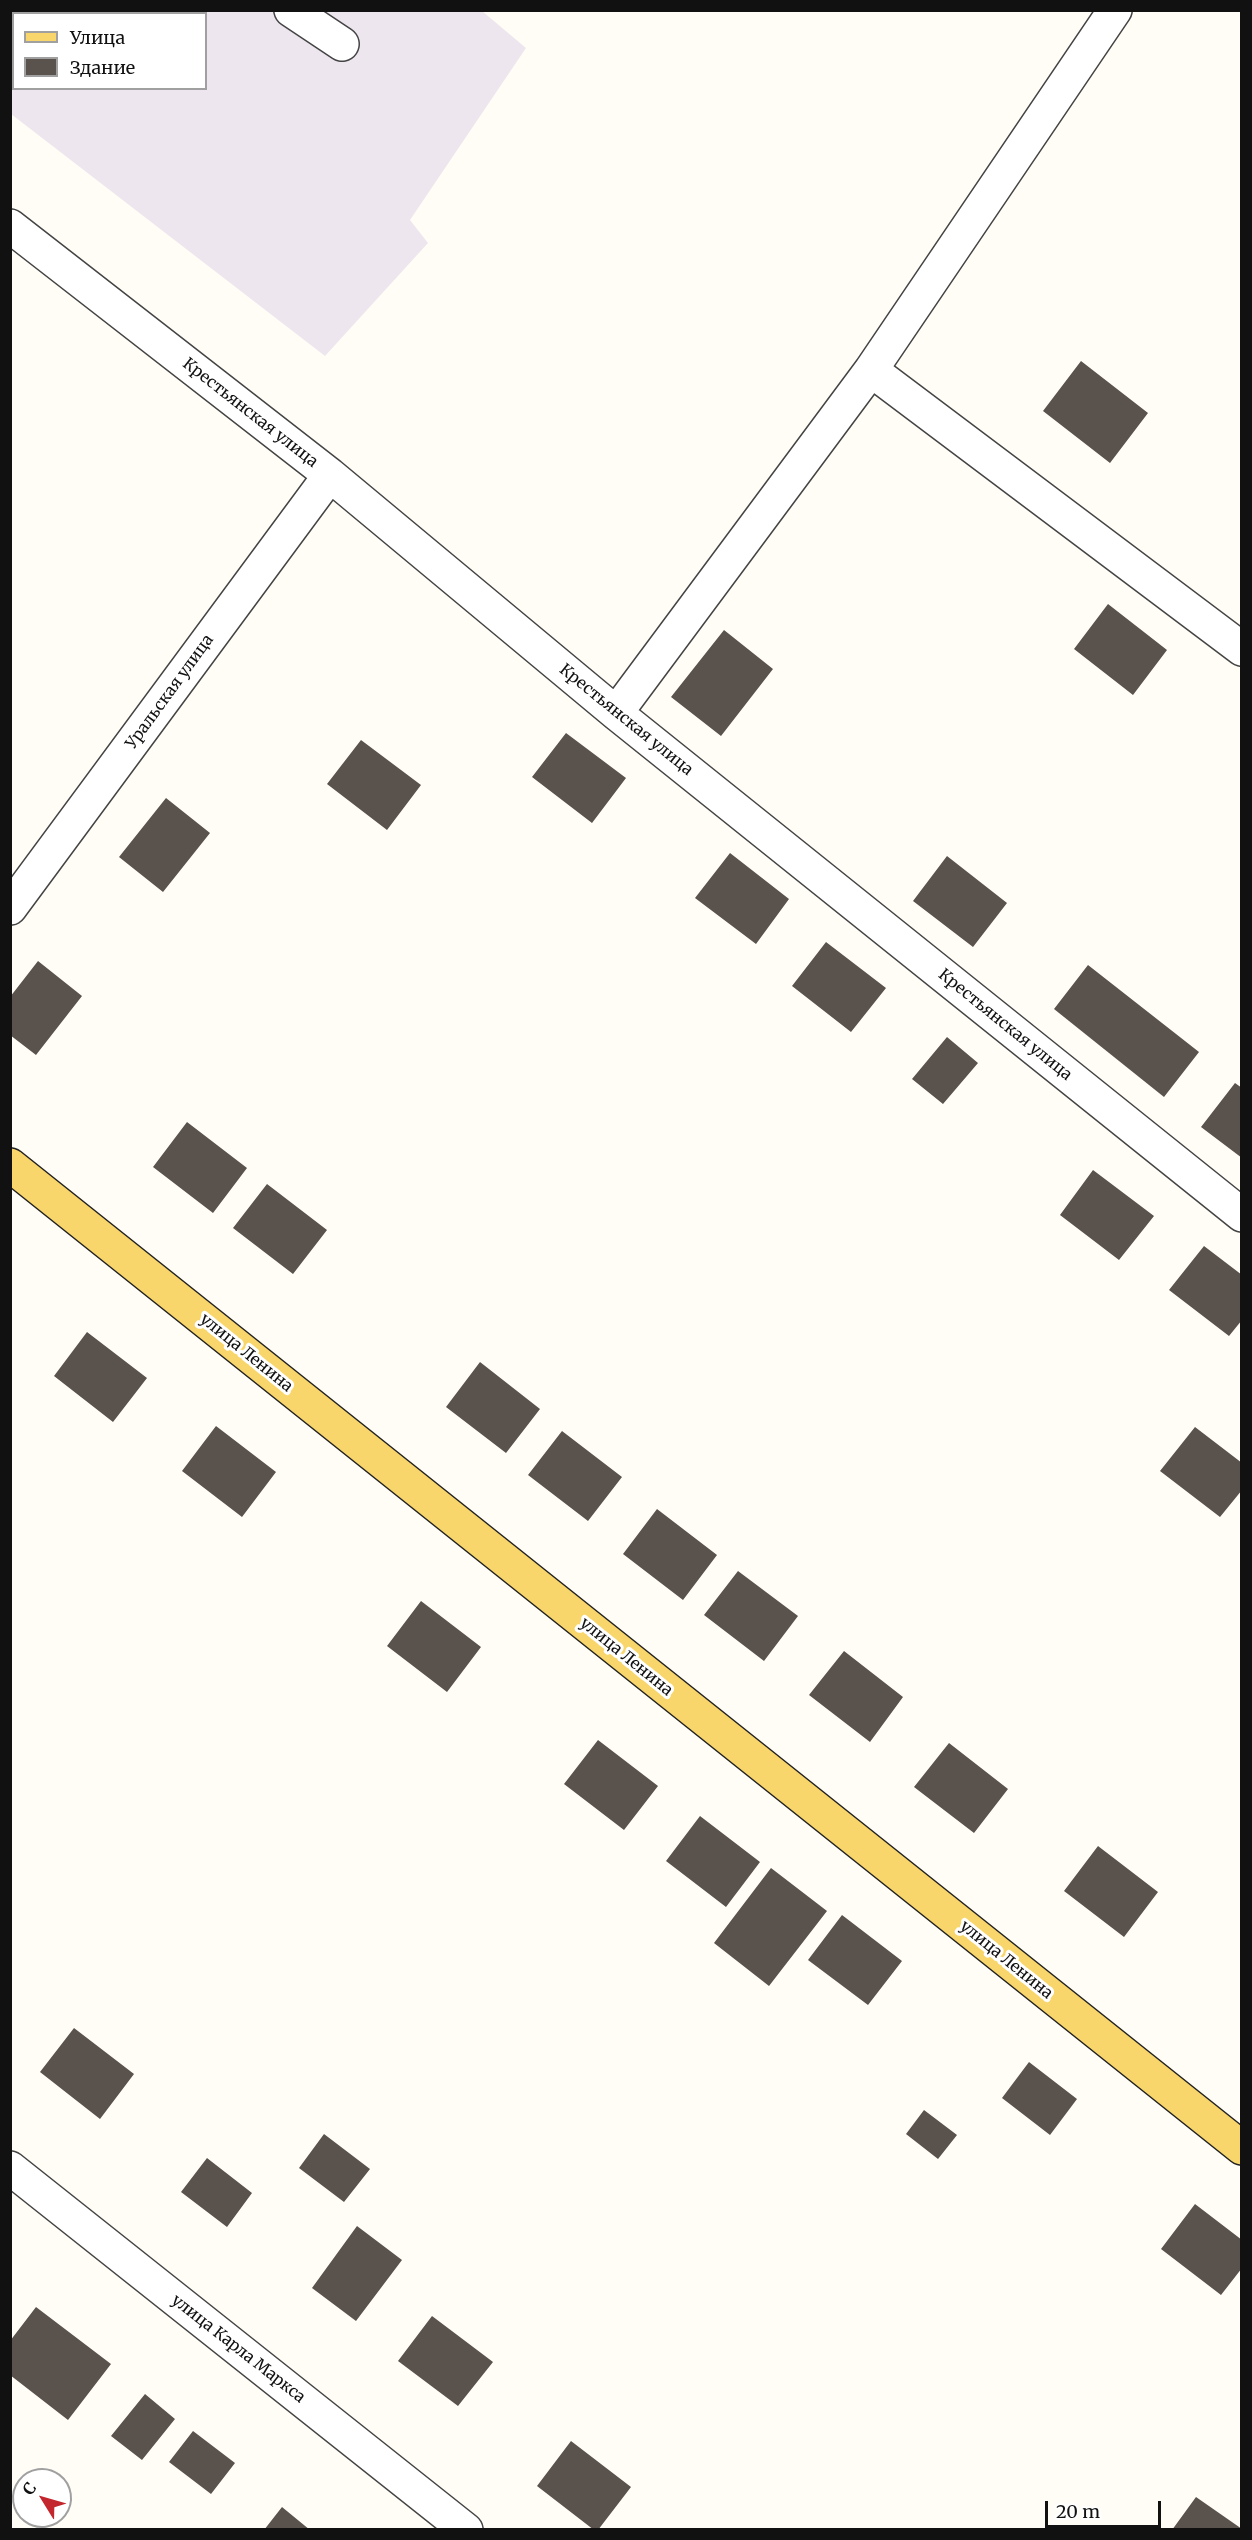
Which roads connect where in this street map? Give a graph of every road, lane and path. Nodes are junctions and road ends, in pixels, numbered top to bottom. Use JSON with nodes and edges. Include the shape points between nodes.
{"nodes":[{"id":1,"x":291,"y":10,"type":"edge"},
{"id":2,"x":1115,"y":10,"type":"edge"},
{"id":3,"x":342,"y":44,"type":"dead end"},
{"id":4,"x":10,"y":226,"type":"edge"},
{"id":5,"x":871,"y":370,"type":"junction"},
{"id":6,"x":330,"y":475,"type":"junction"},
{"id":7,"x":1242,"y":649,"type":"edge"},
{"id":8,"x":616,"y":713,"type":"junction"},
{"id":9,"x":10,"y":908,"type":"edge"},
{"id":10,"x":10,"y":1165,"type":"edge"},
{"id":11,"x":1242,"y":1215,"type":"edge"},
{"id":12,"x":1242,"y":2148,"type":"edge"},
{"id":13,"x":10,"y":2168,"type":"edge"},
{"id":14,"x":466,"y":2529,"type":"edge"}],
"edges":[{"from":1,"to":3,"type":"street"},
{"from":2,"to":5,"type":"street"},
{"from":4,"to":6,"type":"street","name":"Крестьянская улица"},
{"from":5,"to":7,"type":"street"},
{"from":5,"to":8,"type":"street"},
{"from":6,"to":8,"type":"street","name":"Крестьянская улица"},
{"from":6,"to":9,"type":"street","name":"Уральская улица"},
{"from":8,"to":11,"type":"street","name":"Крестьянская улица"},
{"from":10,"to":12,"type":"main road","name":"улица Ленина"},
{"from":13,"to":14,"type":"street","name":"улица Карла Маркса"}]}
